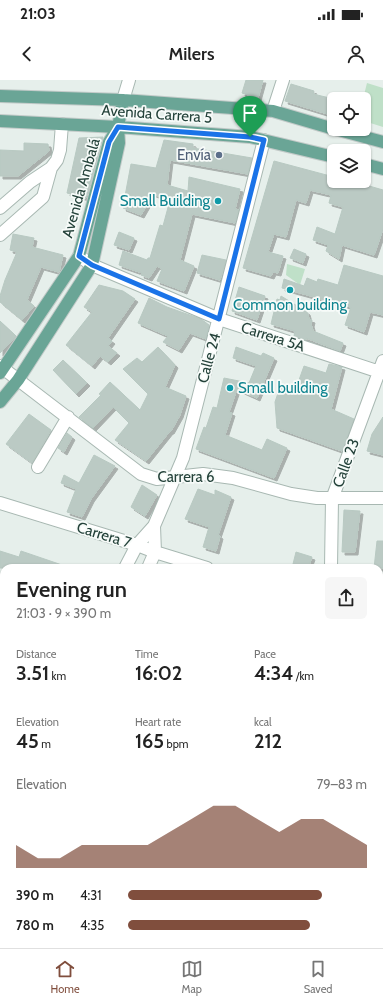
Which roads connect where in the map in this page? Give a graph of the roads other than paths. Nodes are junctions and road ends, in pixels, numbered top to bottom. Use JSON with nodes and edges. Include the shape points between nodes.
{"nodes":[{"id":1,"x":129,"y":80,"type":"edge"},
{"id":2,"x":283,"y":80,"type":"edge"},
{"id":3,"x":0,"y":96,"type":"edge"},
{"id":4,"x":123,"y":100,"type":"junction"},
{"id":5,"x":273,"y":111,"type":"junction"},
{"id":6,"x":0,"y":121,"type":"edge"},
{"id":7,"x":62,"y":124,"type":"junction"},
{"id":8,"x":118,"y":127,"type":"junction"},
{"id":9,"x":327,"y":127,"type":"edge"},
{"id":10,"x":361,"y":136,"type":"edge"},
{"id":11,"x":264,"y":140,"type":"junction"},
{"id":12,"x":383,"y":142,"type":"edge"},
{"id":13,"x":327,"y":155,"type":"edge"},
{"id":14,"x":371,"y":165,"type":"edge"},
{"id":15,"x":51,"y":168,"type":"junction"},
{"id":16,"x":383,"y":168,"type":"edge"},
{"id":17,"x":0,"y":208,"type":"edge"},
{"id":18,"x":0,"y":235,"type":"edge"},
{"id":19,"x":79,"y":256,"type":"junction"},
{"id":20,"x":92,"y":265,"type":"junction"},
{"id":21,"x":219,"y":319,"type":"junction"},
{"id":22,"x":1,"y":369,"type":"edge"},
{"id":23,"x":382,"y":369,"type":"edge"},
{"id":24,"x":18,"y":380,"type":"junction"},
{"id":25,"x":0,"y":402,"type":"edge"},
{"id":26,"x":68,"y":417,"type":"junction"},
{"id":27,"x":38,"y":467,"type":"dead end"},
{"id":28,"x":175,"y":477,"type":"junction"},
{"id":29,"x":383,"y":498,"type":"edge"},
{"id":30,"x":332,"y":499,"type":"junction"},
{"id":31,"x":0,"y":503,"type":"edge"},
{"id":32,"x":154,"y":526,"type":"junction"},
{"id":33,"x":137,"y":545,"type":"junction"},
{"id":34,"x":156,"y":552,"type":"junction"},
{"id":35,"x":127,"y":564,"type":"edge"},
{"id":36,"x":150,"y":564,"type":"edge"},
{"id":37,"x":194,"y":564,"type":"edge"},
{"id":38,"x":331,"y":564,"type":"edge"}],
"edges":[{"from":1,"to":4,"type":"street"},
{"from":2,"to":5,"type":"street"},
{"from":3,"to":4,"type":"main road","name":"Avenida Carrera 5"},
{"from":4,"to":5,"type":"main road","name":"Avenida Carrera 5"},
{"from":4,"to":8,"type":"main road"},
{"from":5,"to":9,"type":"main road","name":"Avenida Carrera 5"},
{"from":6,"to":7,"type":"main road","name":"Avenida Carrera 5"},
{"from":7,"to":8,"type":"main road","name":"Avenida Carrera 5"},
{"from":7,"to":15,"type":"street","via":[[60,150]]},
{"from":8,"to":11,"type":"main road","name":"Avenida Carrera 5"},
{"from":8,"to":19,"type":"main road","name":"Avenida Ambalá","via":[[109,142]]},
{"from":8,"to":20,"type":"main road","name":"Avenida Ambalá","via":[[119,143]]},
{"from":10,"to":12,"type":"main road","name":"Avenida Carrera 5"},
{"from":11,"to":13,"type":"main road","name":"Avenida Carrera 5"},
{"from":11,"to":21,"type":"street","name":"Calle 24"},
{"from":14,"to":16,"type":"main road"},
{"from":15,"to":17,"type":"street"},
{"from":15,"to":18,"type":"street","via":[[43,197]]},
{"from":19,"to":20,"type":"street","name":"Carrera 5A"},
{"from":19,"to":22,"type":"main road","name":"Avenida Ambalá"},
{"from":20,"to":21,"type":"street","name":"Carrera 5A"},
{"from":20,"to":24,"type":"main road","name":"Avenida Ambalá"},
{"from":21,"to":23,"type":"street","name":"Carrera 5A"},
{"from":21,"to":28,"type":"street","name":"Calle 24","via":[[183,458]]},
{"from":22,"to":24,"type":"street","name":"Carrera 6"},
{"from":23,"to":30,"type":"street","name":"Calle 23"},
{"from":24,"to":25,"type":"main road","name":"Avenida Ambalá"},
{"from":24,"to":26,"type":"street","name":"Carrera 6"},
{"from":26,"to":27,"type":"street"},
{"from":26,"to":28,"type":"street","name":"Carrera 6","via":[[141,474],[157,479]]},
{"from":28,"to":30,"type":"street","name":"Carrera 6","via":[[203,474],[233,478],[291,494]]},
{"from":28,"to":32,"type":"street","name":"Calle 24"},
{"from":29,"to":30,"type":"street","name":"Carrera 6"},
{"from":30,"to":38,"type":"street","name":"Calle 23"},
{"from":31,"to":33,"type":"street","name":"Carrera 7"},
{"from":32,"to":33,"type":"street","name":"Calle 24"},
{"from":32,"to":34,"type":"street","name":"Calle 24"},
{"from":33,"to":34,"type":"street","name":"Carrera 7"},
{"from":33,"to":35,"type":"street","name":"Calle 24"},
{"from":34,"to":36,"type":"street"},
{"from":34,"to":37,"type":"street","name":"Carrera 7"}]}
